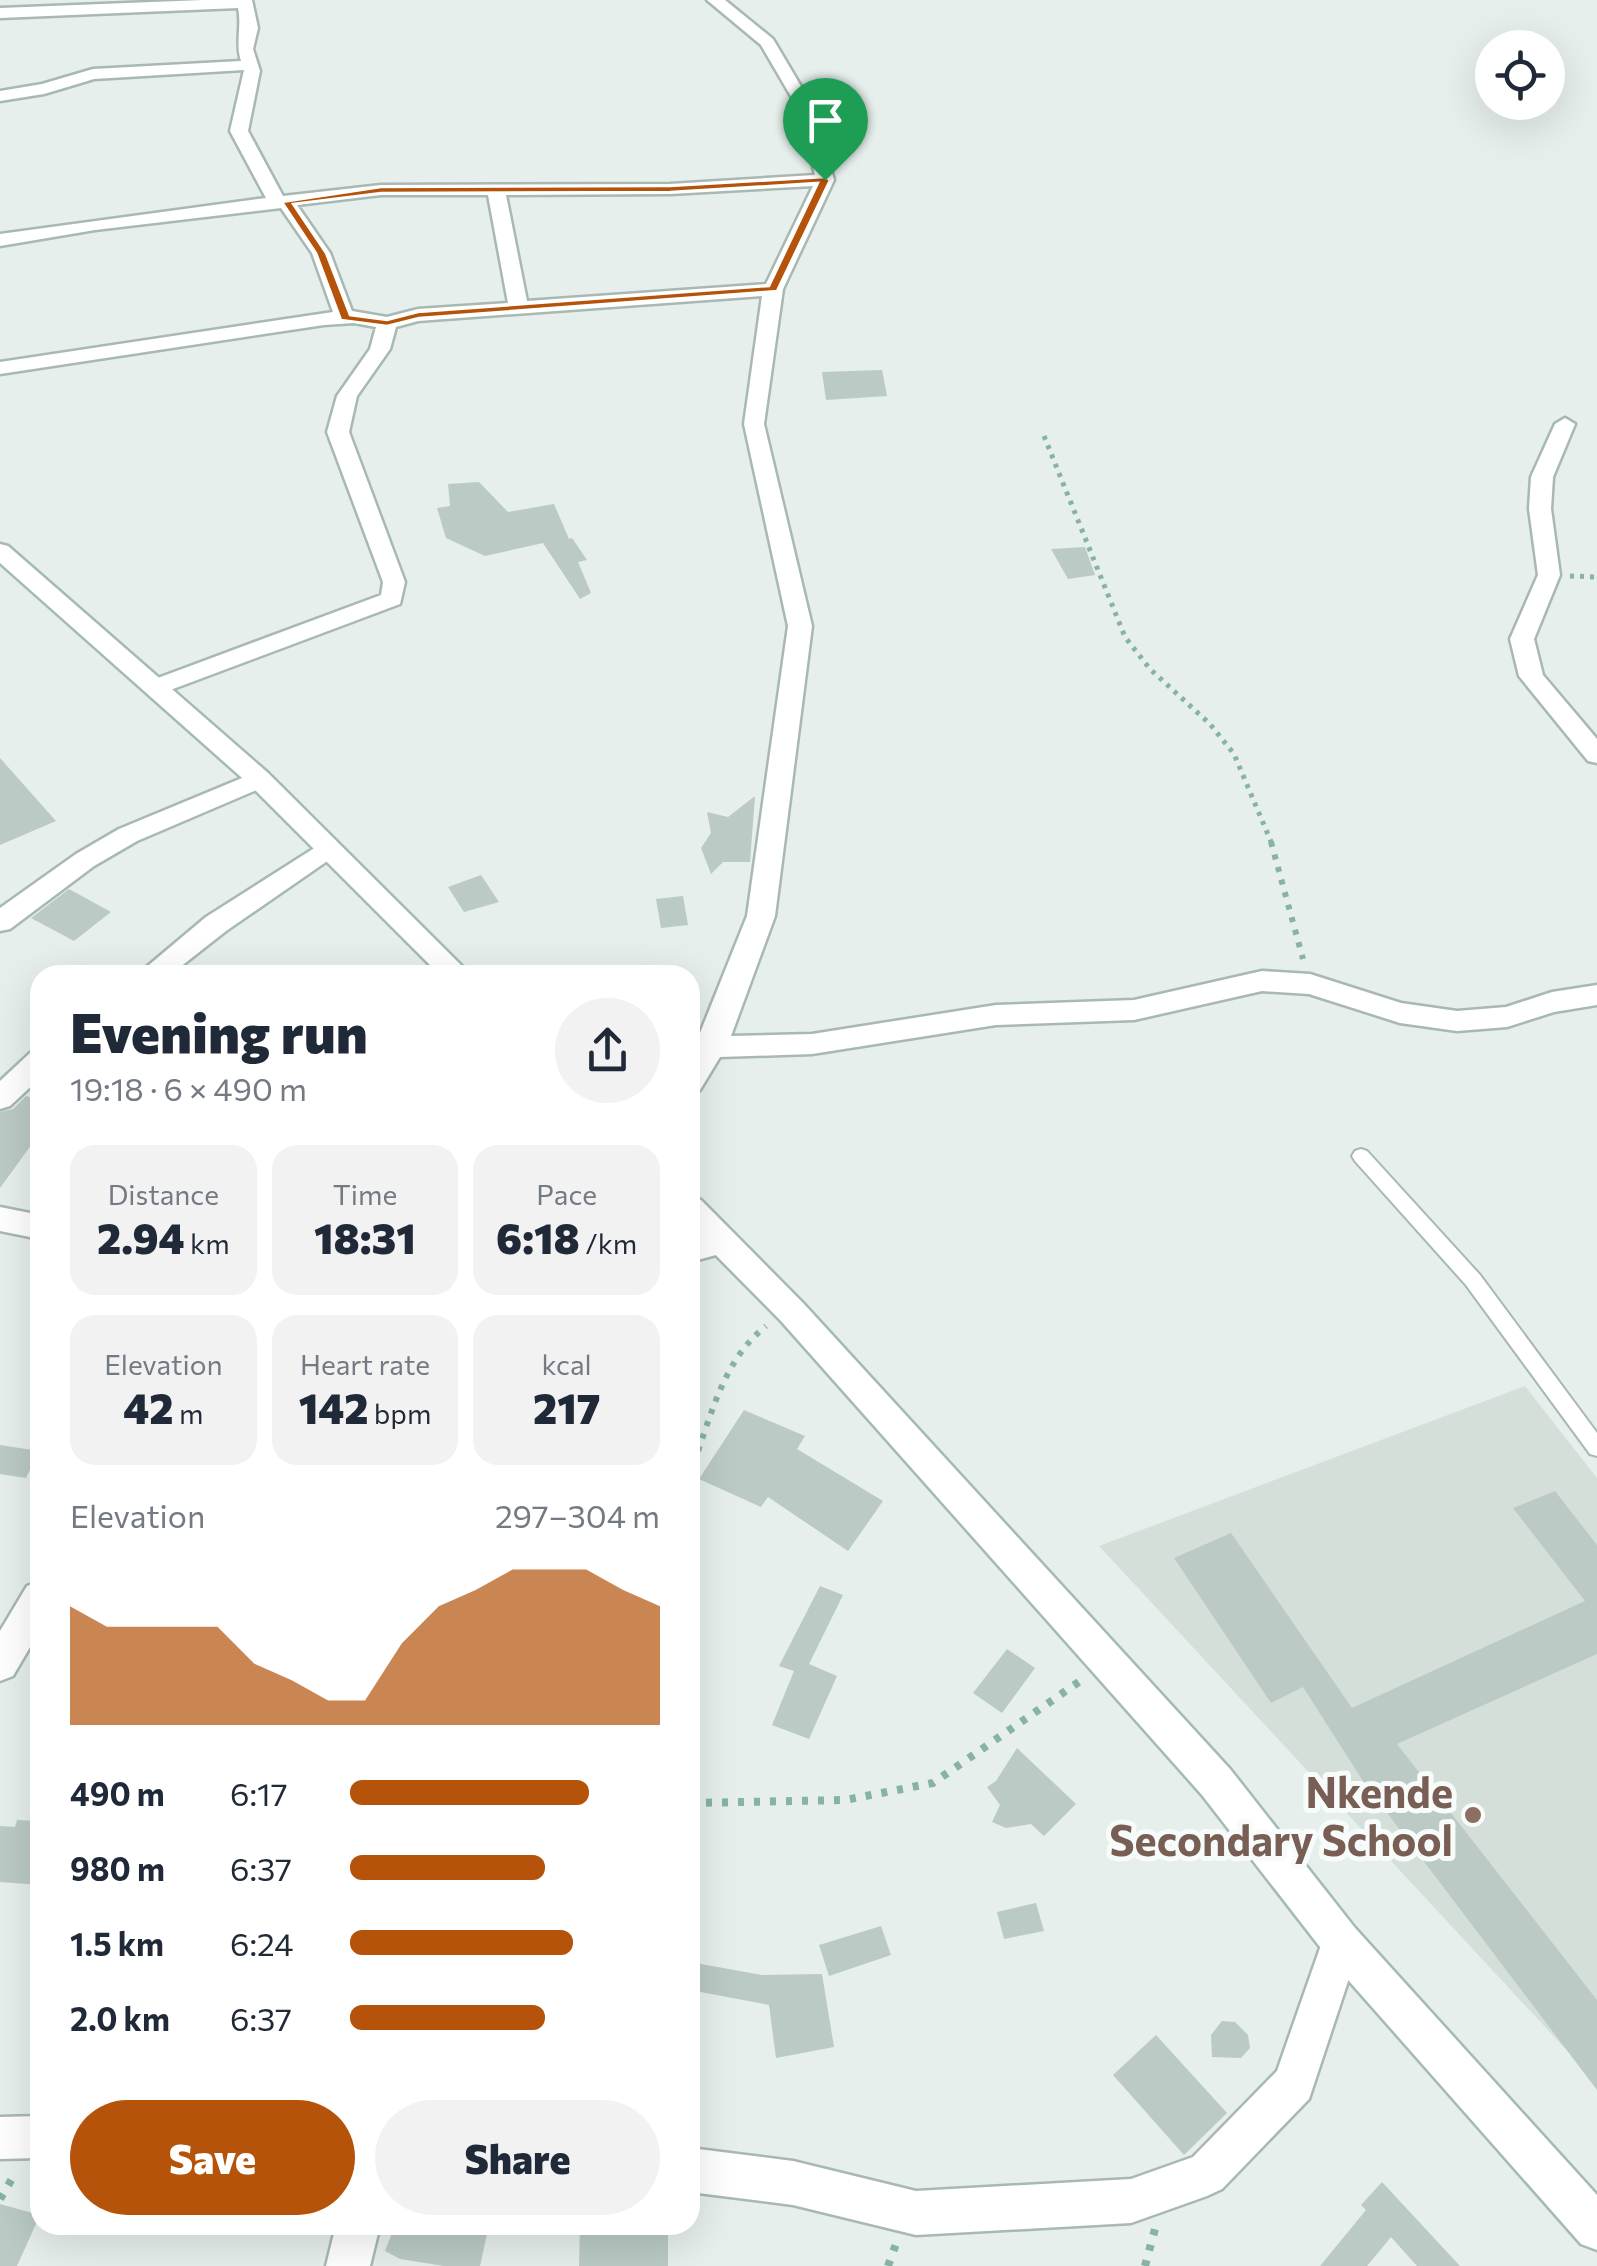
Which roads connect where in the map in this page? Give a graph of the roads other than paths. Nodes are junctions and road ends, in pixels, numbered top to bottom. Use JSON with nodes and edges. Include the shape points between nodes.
{"nodes":[{"id":1,"x":714,"y":0,"type":"edge"},
{"id":2,"x":245,"y":2,"type":"edge"},
{"id":3,"x":0,"y":13,"type":"edge"},
{"id":4,"x":250,"y":65,"type":"junction"},
{"id":5,"x":0,"y":96,"type":"edge"},
{"id":6,"x":825,"y":180,"type":"junction"},
{"id":7,"x":496,"y":190,"type":"junction"},
{"id":8,"x":282,"y":203,"type":"junction"},
{"id":9,"x":0,"y":240,"type":"edge"},
{"id":10,"x":773,"y":289,"type":"junction"},
{"id":11,"x":519,"y":308,"type":"junction"},
{"id":12,"x":345,"y":318,"type":"junction"},
{"id":13,"x":387,"y":323,"type":"junction"},
{"id":14,"x":0,"y":368,"type":"edge"},
{"id":15,"x":1565,"y":424,"type":"dead end"},
{"id":16,"x":0,"y":550,"type":"edge"},
{"id":17,"x":156,"y":687,"type":"junction"},
{"id":18,"x":1597,"y":754,"type":"edge"},
{"id":19,"x":260,"y":779,"type":"junction"},
{"id":20,"x":327,"y":849,"type":"junction"},
{"id":21,"x":0,"y":922,"type":"edge"},
{"id":22,"x":164,"y":965,"type":"edge"},
{"id":23,"x":447,"y":965,"type":"edge"},
{"id":24,"x":1597,"y":995,"type":"edge"},
{"id":25,"x":712,"y":1047,"type":"junction"},
{"id":26,"x":700,"y":1066,"type":"edge"},
{"id":27,"x":30,"y":1070,"type":"edge"},
{"id":28,"x":0,"y":1098,"type":"edge"},
{"id":29,"x":1361,"y":1156,"type":"dead end"},
{"id":30,"x":0,"y":1220,"type":"edge"},
{"id":31,"x":30,"y":1224,"type":"edge"},
{"id":32,"x":705,"y":1246,"type":"edge"},
{"id":33,"x":1597,"y":1448,"type":"edge"},
{"id":34,"x":30,"y":1614,"type":"edge"},
{"id":35,"x":0,"y":1664,"type":"edge"},
{"id":36,"x":1342,"y":1942,"type":"junction"},
{"id":37,"x":30,"y":2136,"type":"edge"},
{"id":38,"x":0,"y":2138,"type":"edge"},
{"id":39,"x":700,"y":2171,"type":"edge"},
{"id":40,"x":1597,"y":2228,"type":"edge"},
{"id":41,"x":356,"y":2235,"type":"edge"},
{"id":42,"x":348,"y":2266,"type":"edge"}],
"edges":[{"from":1,"to":6,"type":"street","via":[[768,42],[807,110]]},
{"from":2,"to":3,"type":"street"},
{"from":2,"to":4,"type":"street"},
{"from":4,"to":5,"type":"street","via":[[93,74]]},
{"from":4,"to":8,"type":"street","via":[[239,131]]},
{"from":6,"to":7,"type":"street"},
{"from":6,"to":10,"type":"street"},
{"from":7,"to":8,"type":"street","via":[[381,190]]},
{"from":7,"to":11,"type":"street"},
{"from":8,"to":9,"type":"street"},
{"from":8,"to":12,"type":"street","via":[[321,253]]},
{"from":10,"to":11,"type":"street"},
{"from":10,"to":25,"type":"street","via":[[754,424],[800,626],[761,916]]},
{"from":11,"to":13,"type":"street"},
{"from":12,"to":13,"type":"street"},
{"from":12,"to":14,"type":"street"},
{"from":13,"to":17,"type":"street","via":[[380,349],[347,396],[338,432],[394,582],[392,598]]},
{"from":15,"to":18,"type":"street","via":[[1542,477],[1549,575],[1522,639],[1532,676]]},
{"from":16,"to":17,"type":"street"},
{"from":17,"to":19,"type":"street"},
{"from":19,"to":20,"type":"street"},
{"from":19,"to":21,"type":"street","via":[[128,835]]},
{"from":20,"to":22,"type":"street"},
{"from":20,"to":23,"type":"street"},
{"from":24,"to":25,"type":"street","via":[[1457,1021],[1400,1012],[1310,984],[1262,981],[1134,1010],[996,1015],[812,1044]]},
{"from":25,"to":26,"type":"street"},
{"from":27,"to":28,"type":"street"},
{"from":29,"to":33,"type":"lane","via":[[1473,1280]]},
{"from":30,"to":31,"type":"street"},
{"from":32,"to":36,"type":"street","via":[[792,1312],[1216,1782]]},
{"from":34,"to":35,"type":"street"},
{"from":36,"to":39,"type":"street","via":[[1294,2084],[1207,2174],[1130,2200],[916,2213],[793,2183]]},
{"from":36,"to":40,"type":"street"},
{"from":37,"to":38,"type":"street"},
{"from":41,"to":42,"type":"street"}]}
